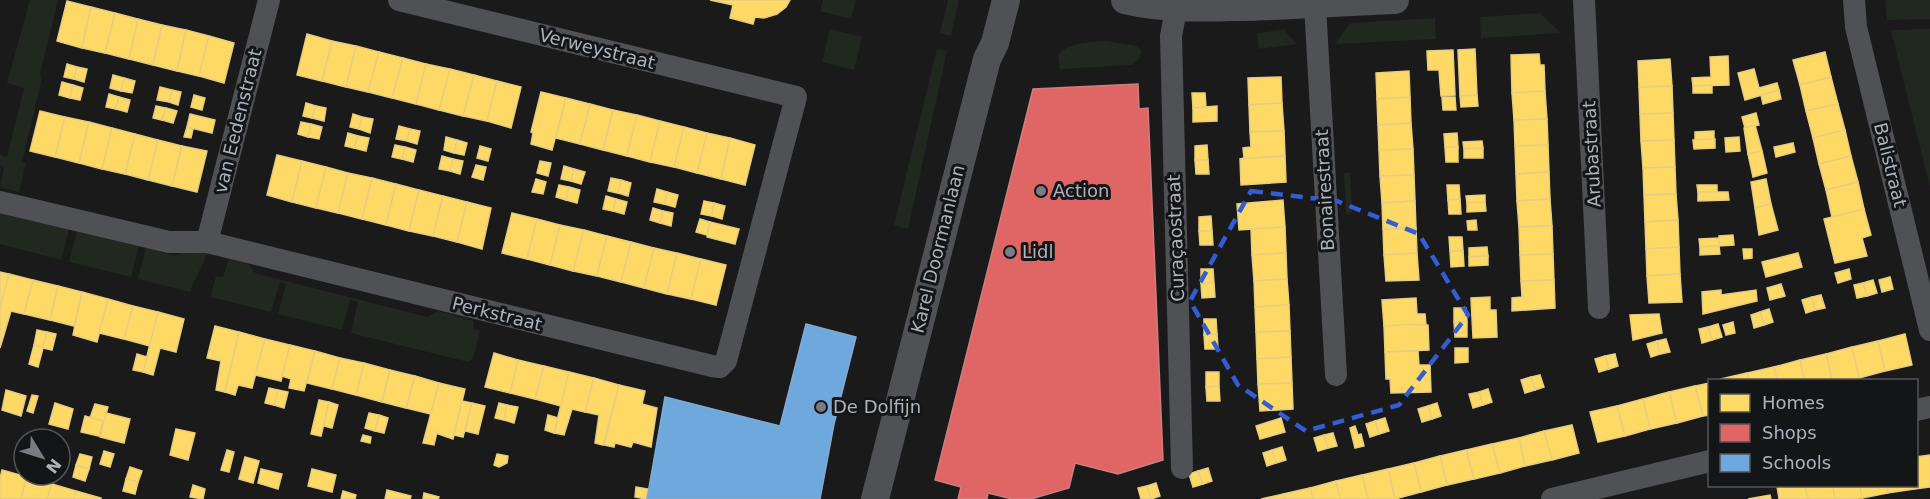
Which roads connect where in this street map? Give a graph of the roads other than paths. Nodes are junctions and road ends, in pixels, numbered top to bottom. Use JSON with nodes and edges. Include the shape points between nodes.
{"nodes":[{"id":1,"x":269,"y":0,"type":"edge"},
{"id":2,"x":399,"y":0,"type":"edge"},
{"id":3,"x":1005,"y":0,"type":"edge"},
{"id":4,"x":1125,"y":0,"type":"edge"},
{"id":5,"x":1395,"y":0,"type":"edge"},
{"id":6,"x":1584,"y":0,"type":"edge"},
{"id":7,"x":1854,"y":0,"type":"edge"},
{"id":8,"x":1315,"y":5,"type":"junction"},
{"id":9,"x":1176,"y":9,"type":"junction"},
{"id":10,"x":795,"y":97,"type":"joint"},
{"id":11,"x":0,"y":202,"type":"edge"},
{"id":12,"x":207,"y":242,"type":"junction"},
{"id":13,"x":1599,"y":308,"type":"dead end"},
{"id":14,"x":1930,"y":330,"type":"edge"},
{"id":15,"x":1336,"y":375,"type":"dead end"},
{"id":16,"x":1708,"y":461,"type":"edge"},
{"id":17,"x":1182,"y":468,"type":"dead end"},
{"id":18,"x":875,"y":499,"type":"edge"},
{"id":19,"x":1552,"y":499,"type":"edge"}],
"edges":[{"from":1,"to":12,"type":"street","name":"van Eedenstraat"},
{"from":2,"to":10,"type":"street","name":"Verweystraat"},
{"from":3,"to":18,"type":"street","name":"Karel Doormanlaan"},
{"from":4,"to":9,"type":"street"},
{"from":5,"to":8,"type":"street"},
{"from":6,"to":13,"type":"street","name":"Arubastraat"},
{"from":7,"to":14,"type":"street","name":"Balistraat","via":[[1856,27]]},
{"from":8,"to":9,"type":"street"},
{"from":8,"to":15,"type":"street","name":"Bonairestraat"},
{"from":9,"to":17,"type":"street","name":"Curaçaostraat","via":[[1171,57]]},
{"from":10,"to":12,"type":"street","name":"Perkstraat","via":[[726,361],[720,366]]},
{"from":11,"to":12,"type":"street","name":"Perkstraat","via":[[169,242]]},
{"from":16,"to":19,"type":"street"}]}
